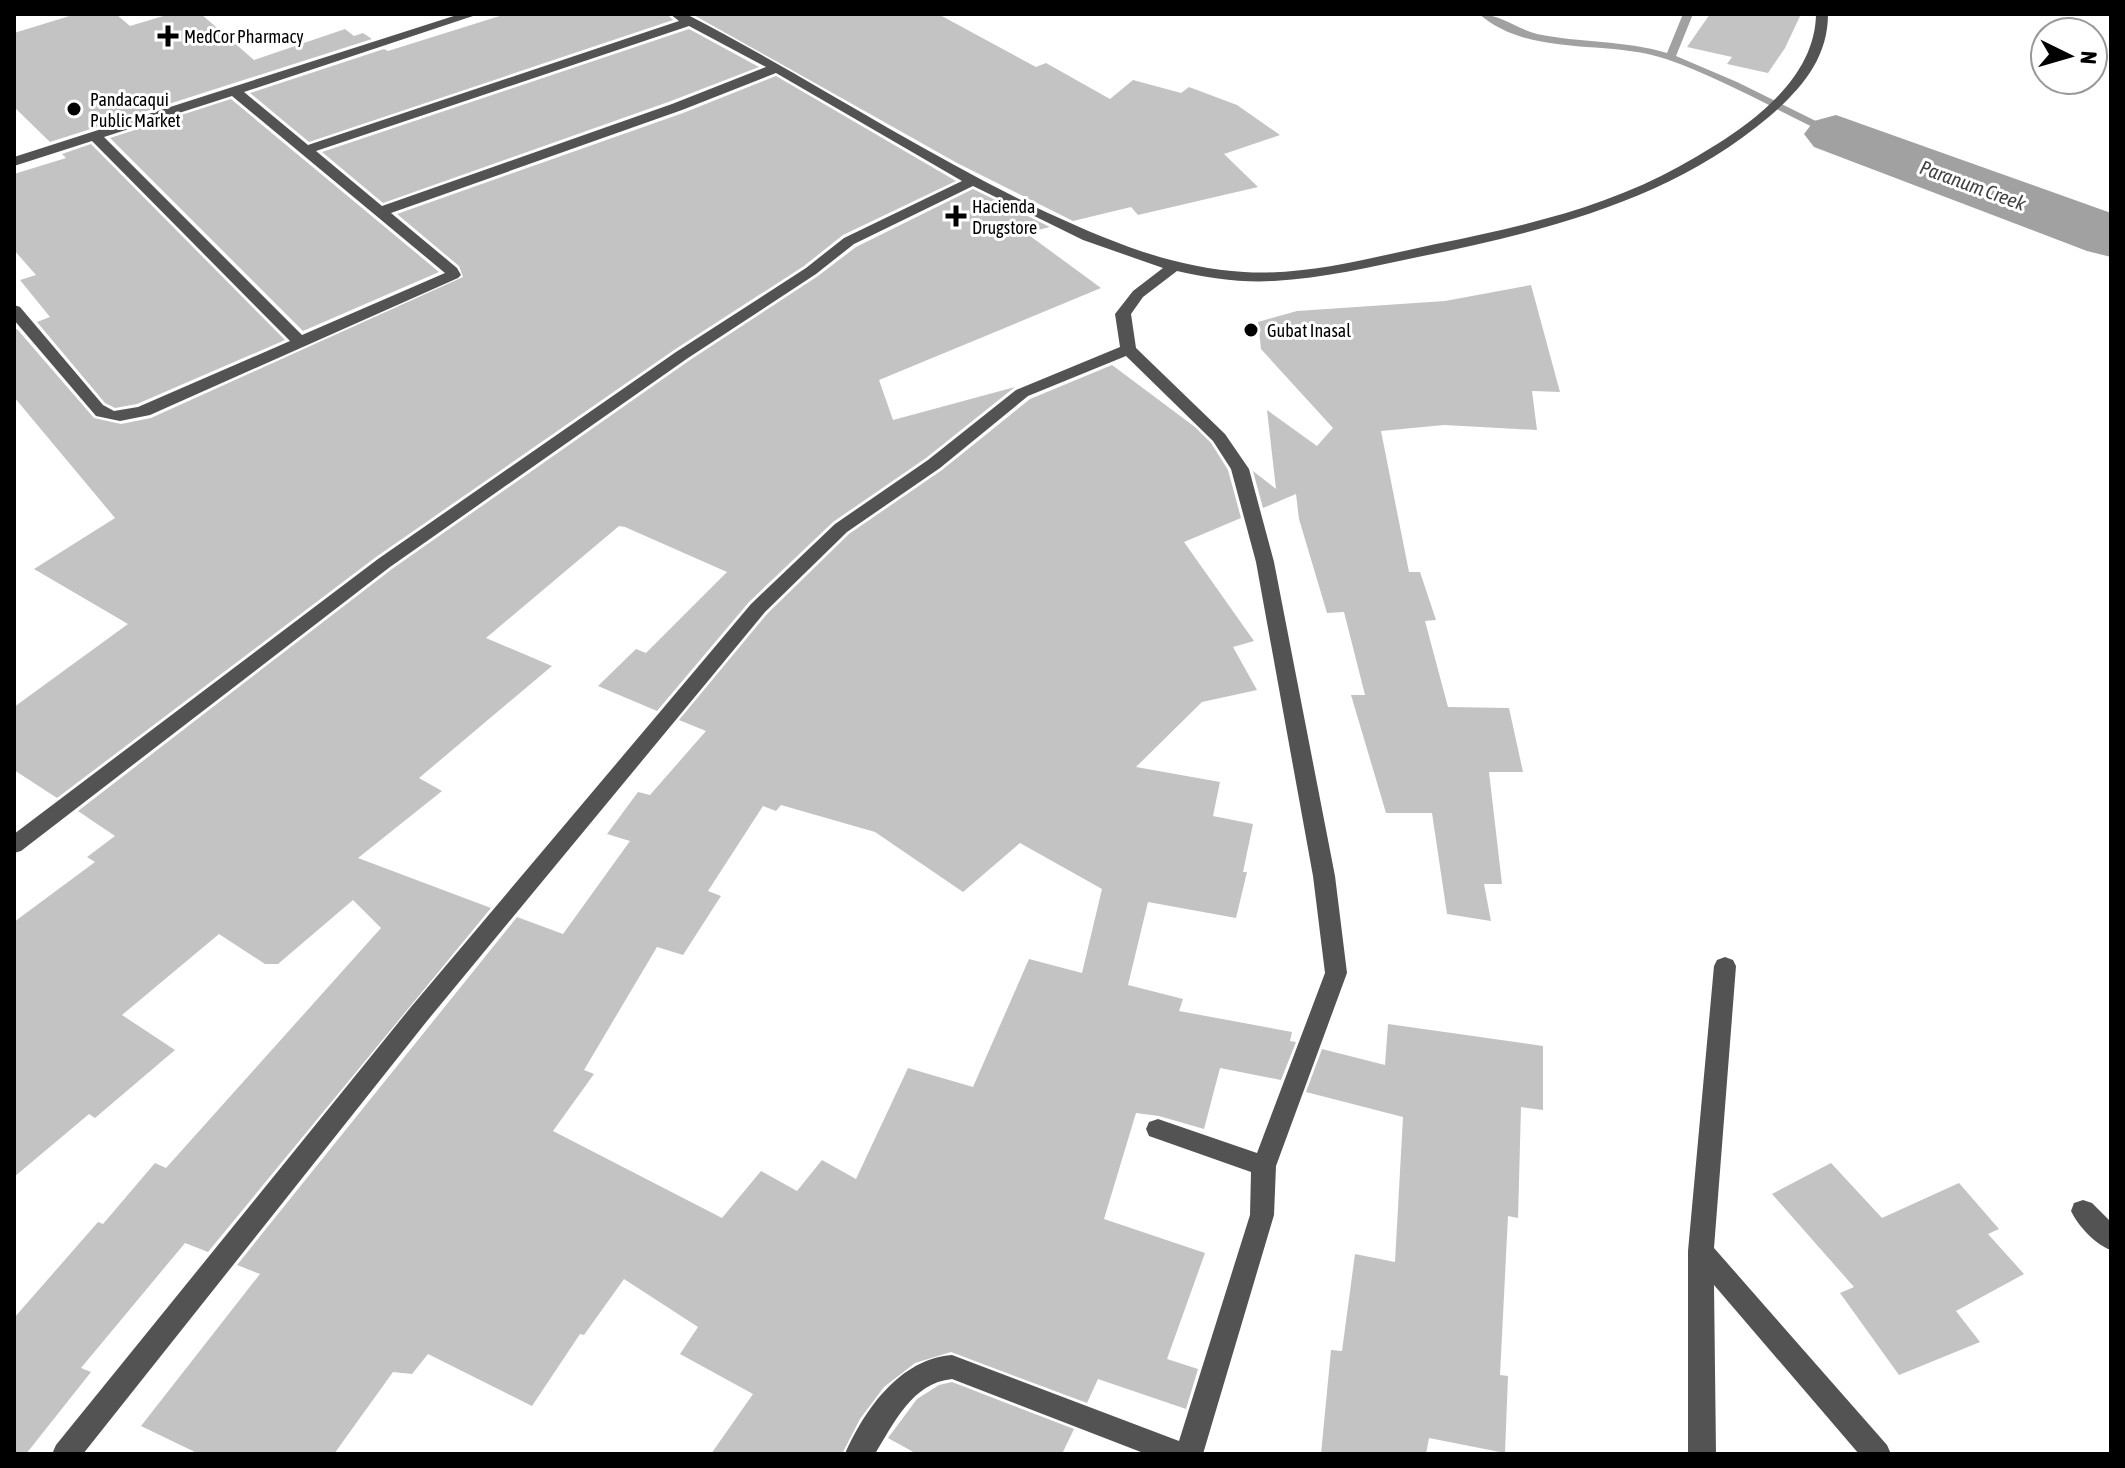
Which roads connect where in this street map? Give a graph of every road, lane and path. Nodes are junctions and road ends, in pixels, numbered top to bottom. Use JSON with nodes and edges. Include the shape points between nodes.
{"nodes":[{"id":1,"x":473,"y":14,"type":"edge"},
{"id":2,"x":676,"y":14,"type":"edge"},
{"id":3,"x":1822,"y":14,"type":"edge"},
{"id":4,"x":690,"y":21,"type":"junction"},
{"id":5,"x":777,"y":68,"type":"junction"},
{"id":6,"x":234,"y":91,"type":"junction"},
{"id":7,"x":95,"y":136,"type":"junction"},
{"id":8,"x":303,"y":151,"type":"junction"},
{"id":9,"x":14,"y":162,"type":"edge"},
{"id":10,"x":972,"y":181,"type":"junction"},
{"id":11,"x":380,"y":212,"type":"junction"},
{"id":12,"x":1175,"y":266,"type":"junction"},
{"id":13,"x":14,"y":310,"type":"edge"},
{"id":14,"x":301,"y":343,"type":"junction"},
{"id":15,"x":1128,"y":349,"type":"junction"},
{"id":16,"x":14,"y":845,"type":"edge"},
{"id":17,"x":1725,"y":966,"type":"dead end"},
{"id":18,"x":1158,"y":1129,"type":"dead end"},
{"id":19,"x":1264,"y":1166,"type":"junction"},
{"id":20,"x":2083,"y":1211,"type":"dead end"},
{"id":21,"x":2111,"y":1239,"type":"edge"},
{"id":22,"x":1701,"y":1251,"type":"junction"},
{"id":23,"x":66,"y":1454,"type":"edge"},
{"id":24,"x":859,"y":1454,"type":"edge"},
{"id":25,"x":1180,"y":1454,"type":"edge"},
{"id":26,"x":1189,"y":1454,"type":"edge"},
{"id":27,"x":1702,"y":1454,"type":"edge"},
{"id":28,"x":1877,"y":1454,"type":"edge"}],
"edges":[{"from":1,"to":6,"type":"street"},
{"from":2,"to":4,"type":"street"},
{"from":3,"to":12,"type":"street","via":[[1816,54],[1756,122],[1662,181],[1531,228],[1298,275],[1249,277]]},
{"from":4,"to":5,"type":"street"},
{"from":4,"to":8,"type":"street"},
{"from":5,"to":10,"type":"street"},
{"from":5,"to":11,"type":"street"},
{"from":6,"to":7,"type":"street"},
{"from":6,"to":8,"type":"street"},
{"from":7,"to":9,"type":"street"},
{"from":7,"to":14,"type":"street"},
{"from":8,"to":11,"type":"street"},
{"from":10,"to":12,"type":"street","via":[[1109,246]]},
{"from":10,"to":16,"type":"street","via":[[849,241],[669,364],[384,563]]},
{"from":11,"to":14,"type":"street","via":[[453,275]]},
{"from":12,"to":15,"type":"street","via":[[1138,294],[1123,314]]},
{"from":13,"to":14,"type":"street","via":[[97,409],[112,416],[144,411]]},
{"from":15,"to":19,"type":"street","via":[[1219,438],[1240,469],[1265,562],[1324,876],[1336,973]]},
{"from":15,"to":23,"type":"street","via":[[1022,393],[934,464],[841,528],[758,608],[419,1014]]},
{"from":17,"to":22,"type":"street"},
{"from":18,"to":19,"type":"street"},
{"from":19,"to":26,"type":"street","via":[[1262,1215]]},
{"from":20,"to":21,"type":"street"},
{"from":22,"to":27,"type":"street"},
{"from":22,"to":28,"type":"street"},
{"from":24,"to":25,"type":"street","via":[[904,1388],[936,1365]]}]}
